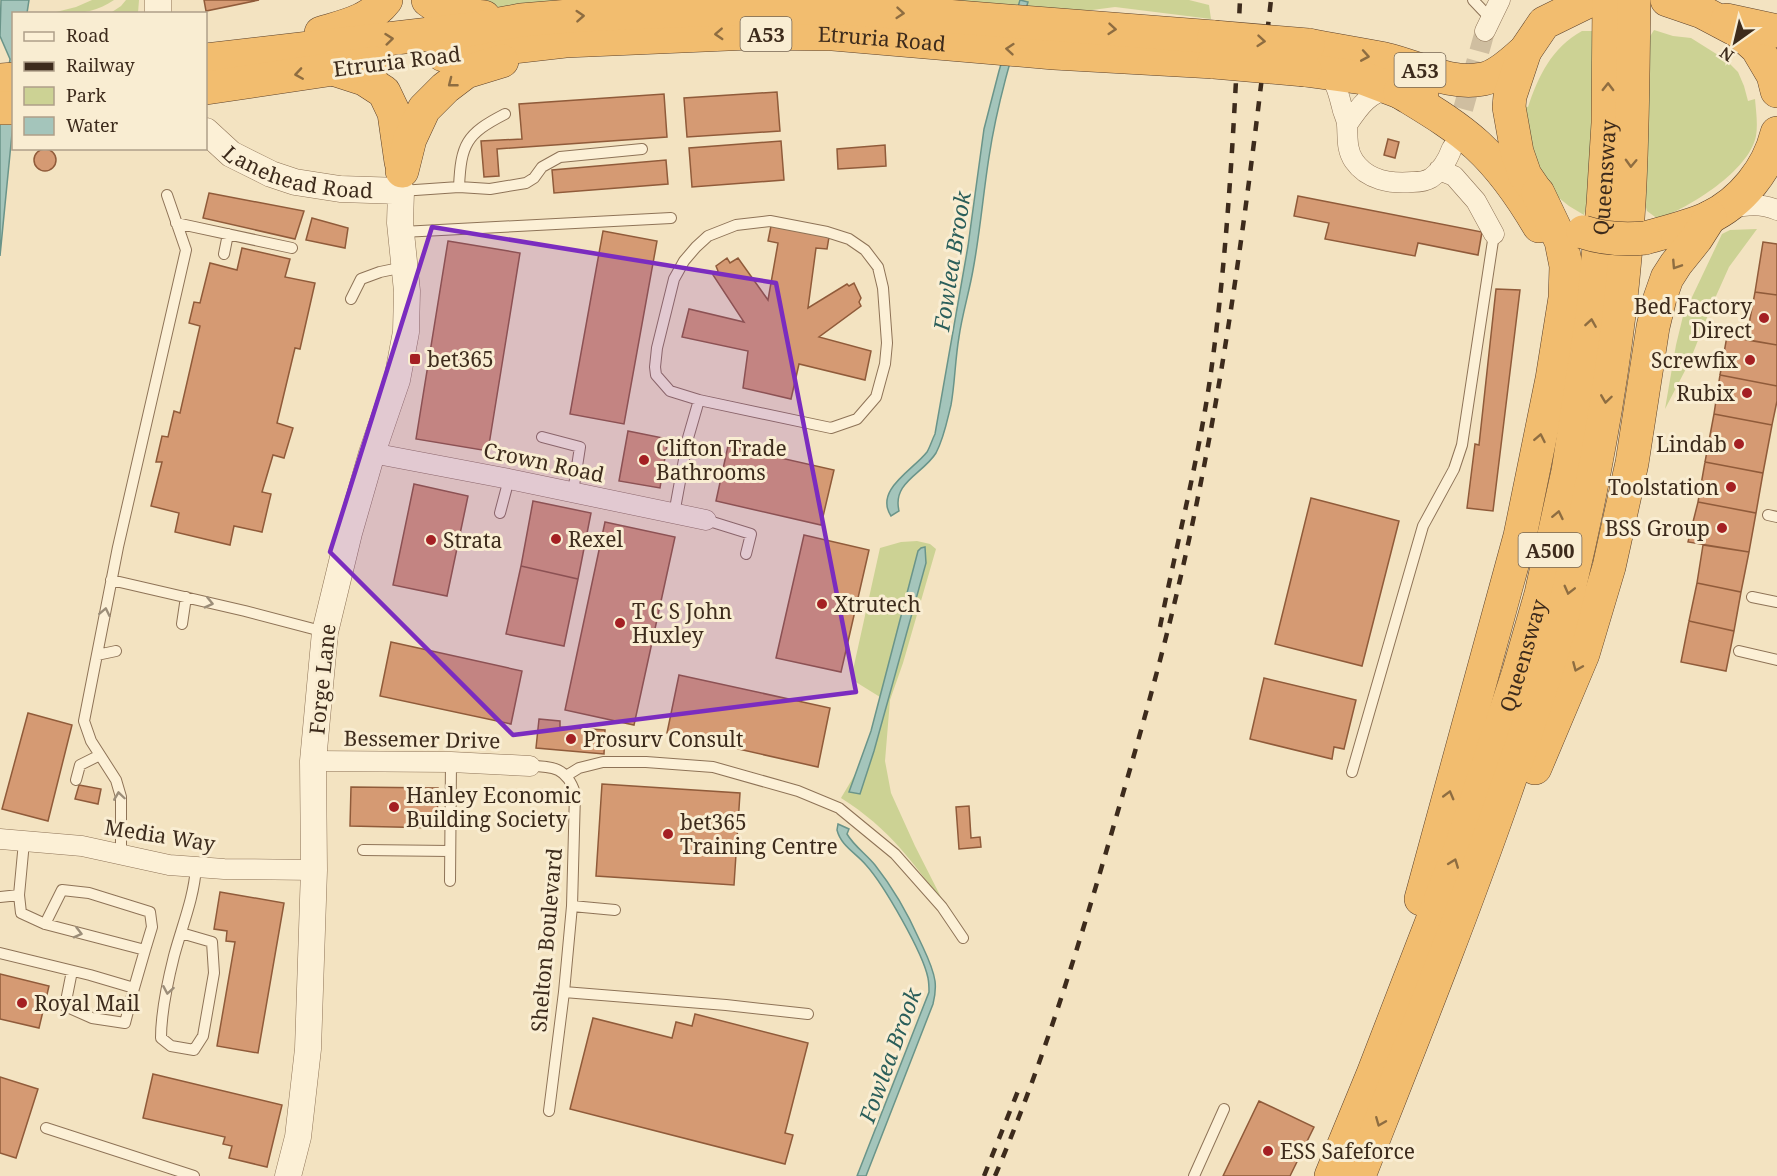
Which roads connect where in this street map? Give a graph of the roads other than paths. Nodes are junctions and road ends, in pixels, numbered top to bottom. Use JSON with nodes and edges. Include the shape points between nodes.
{"nodes":[{"id":1,"x":386,"y":0,"type":"edge"},
{"id":2,"x":428,"y":0,"type":"edge"},
{"id":3,"x":1473,"y":0,"type":"edge"},
{"id":4,"x":1500,"y":0,"type":"edge"},
{"id":5,"x":1591,"y":0,"type":"edge"},
{"id":6,"x":1609,"y":0,"type":"edge"},
{"id":7,"x":1634,"y":0,"type":"edge"},
{"id":8,"x":1667,"y":0,"type":"edge"},
{"id":9,"x":1702,"y":9,"type":"edge"},
{"id":10,"x":1548,"y":12,"type":"edge"},
{"id":11,"x":521,"y":20,"type":"junction"},
{"id":12,"x":1488,"y":25,"type":"joint"},
{"id":13,"x":1777,"y":31,"type":"edge"},
{"id":14,"x":967,"y":32,"type":"junction"},
{"id":15,"x":565,"y":41,"type":"junction"},
{"id":16,"x":1525,"y":51,"type":"junction"},
{"id":17,"x":256,"y":54,"type":"junction"},
{"id":18,"x":207,"y":60,"type":"edge"},
{"id":19,"x":1313,"y":63,"type":"junction"},
{"id":20,"x":331,"y":69,"type":"junction"},
{"id":21,"x":207,"y":88,"type":"edge"},
{"id":22,"x":1777,"y":91,"type":"edge"},
{"id":23,"x":1400,"y":92,"type":"junction"},
{"id":24,"x":505,"y":114,"type":"dead end"},
{"id":25,"x":1347,"y":125,"type":"junction"},
{"id":26,"x":207,"y":132,"type":"edge"},
{"id":27,"x":1452,"y":148,"type":"tunnel mouth"},
{"id":28,"x":642,"y":150,"type":"dead end"},
{"id":29,"x":1775,"y":154,"type":"edge"},
{"id":30,"x":1439,"y":170,"type":"junction"},
{"id":31,"x":402,"y":181,"type":"junction"},
{"id":32,"x":1532,"y":184,"type":"junction"},
{"id":33,"x":459,"y":186,"type":"junction"},
{"id":34,"x":166,"y":195,"type":"dead end"},
{"id":35,"x":1777,"y":210,"type":"edge"},
{"id":36,"x":1716,"y":213,"type":"junction"},
{"id":37,"x":671,"y":218,"type":"dead end"},
{"id":38,"x":176,"y":223,"type":"junction"},
{"id":39,"x":401,"y":232,"type":"junction"},
{"id":40,"x":228,"y":234,"type":"junction"},
{"id":41,"x":1494,"y":234,"type":"joint"},
{"id":42,"x":292,"y":248,"type":"dead end"},
{"id":43,"x":224,"y":254,"type":"dead end"},
{"id":44,"x":1561,"y":266,"type":"junction"},
{"id":45,"x":405,"y":267,"type":"junction"},
{"id":46,"x":351,"y":299,"type":"dead end"},
{"id":47,"x":699,"y":400,"type":"junction"},
{"id":48,"x":542,"y":437,"type":"dead end"},
{"id":49,"x":372,"y":453,"type":"junction"},
{"id":50,"x":509,"y":479,"type":"junction"},
{"id":51,"x":573,"y":492,"type":"junction"},
{"id":52,"x":500,"y":513,"type":"dead end"},
{"id":53,"x":674,"y":514,"type":"junction"},
{"id":54,"x":706,"y":520,"type":"joint"},
{"id":55,"x":746,"y":554,"type":"dead end"},
{"id":56,"x":111,"y":580,"type":"junction"},
{"id":57,"x":186,"y":597,"type":"junction"},
{"id":58,"x":1752,"y":597,"type":"dead end"},
{"id":59,"x":1777,"y":602,"type":"edge"},
{"id":60,"x":182,"y":624,"type":"dead end"},
{"id":61,"x":325,"y":632,"type":"junction"},
{"id":62,"x":116,"y":651,"type":"dead end"},
{"id":63,"x":1739,"y":651,"type":"dead end"},
{"id":64,"x":97,"y":655,"type":"junction"},
{"id":65,"x":1777,"y":660,"type":"edge"},
{"id":66,"x":100,"y":754,"type":"junction"},
{"id":67,"x":313,"y":761,"type":"junction"},
{"id":68,"x":451,"y":762,"type":"junction"},
{"id":69,"x":530,"y":766,"type":"joint"},
{"id":70,"x":1352,"y":772,"type":"dead end"},
{"id":71,"x":566,"y":776,"type":"junction"},
{"id":72,"x":76,"y":780,"type":"dead end"},
{"id":73,"x":0,"y":839,"type":"edge"},
{"id":74,"x":24,"y":842,"type":"junction"},
{"id":75,"x":363,"y":850,"type":"dead end"},
{"id":76,"x":450,"y":851,"type":"junction"},
{"id":77,"x":121,"y":854,"type":"junction"},
{"id":78,"x":196,"y":867,"type":"junction"},
{"id":79,"x":314,"y":870,"type":"junction"},
{"id":80,"x":450,"y":881,"type":"dead end"},
{"id":81,"x":19,"y":895,"type":"junction"},
{"id":82,"x":0,"y":897,"type":"edge"},
{"id":83,"x":572,"y":906,"type":"junction"},
{"id":84,"x":615,"y":910,"type":"dead end"},
{"id":85,"x":45,"y":924,"type":"junction"},
{"id":86,"x":181,"y":933,"type":"junction"},
{"id":87,"x":963,"y":938,"type":"dead end"},
{"id":88,"x":145,"y":950,"type":"junction"},
{"id":89,"x":0,"y":953,"type":"edge"},
{"id":90,"x":72,"y":971,"type":"junction"},
{"id":91,"x":134,"y":988,"type":"junction"},
{"id":92,"x":564,"y":992,"type":"junction"},
{"id":93,"x":808,"y":1014,"type":"dead end"},
{"id":94,"x":1387,"y":1072,"type":"junction"},
{"id":95,"x":1224,"y":1109,"type":"dead end"},
{"id":96,"x":549,"y":1111,"type":"dead end"},
{"id":97,"x":46,"y":1128,"type":"dead end"},
{"id":98,"x":194,"y":1176,"type":"edge"},
{"id":99,"x":288,"y":1176,"type":"edge"},
{"id":100,"x":1194,"y":1176,"type":"edge"},
{"id":101,"x":1331,"y":1176,"type":"edge"},
{"id":102,"x":1359,"y":1176,"type":"edge"}],
"edges":[{"from":1,"to":17,"type":"highway","via":[[361,21]]},
{"from":2,"to":11,"type":"highway","via":[[446,12]]},
{"from":3,"to":12,"type":"lane"},
{"from":4,"to":12,"type":"street"},
{"from":5,"to":10,"type":"highway","number":"A53"},
{"from":94,"to":6,"type":"highway","name":"Queensway","number":"A500","one_way":true,"via":[[1514,685],[1565,483],[1593,310],[1603,204]]},
{"from":7,"to":94,"type":"highway","name":"Queensway","number":"A500","one_way":true,"via":[[1629,204],[1619,311],[1599,448],[1569,592],[1534,710],[1484,853]]},
{"from":8,"to":9,"type":"highway"},
{"from":9,"to":13,"type":"highway"},
{"from":9,"to":22,"type":"highway","via":[[1757,48],[1773,75]]},
{"from":10,"to":16,"type":"highway","number":"A53"},
{"from":11,"to":14,"type":"highway","name":"Etruria Road","number":"A53","one_way":true,"via":[[746,8],[843,8]]},
{"from":17,"to":11,"type":"highway","name":"Etruria Road","number":"A53","one_way":true,"via":[[461,31]]},
{"from":14,"to":15,"type":"highway","name":"Etruria Road","number":"A53","one_way":true,"via":[[737,33]]},
{"from":14,"to":19,"type":"highway","name":"Etruria Road","number":"A53","bridge":true,"via":[[1214,50]]},
{"from":15,"to":20,"type":"highway","name":"Etruria Road","number":"A53"},
{"from":15,"to":31,"type":"highway","one_way":true,"via":[[466,72],[445,88],[424,109],[410,139]]},
{"from":19,"to":16,"type":"highway","name":"Etruria Road","number":"A53","one_way":true,"via":[[1387,60],[1445,78],[1472,80],[1498,72]]},
{"from":16,"to":32,"type":"highway","number":"A53","via":[[1509,108],[1517,152]]},
{"from":17,"to":18,"type":"highway","name":"Etruria Road","number":"A53"},
{"from":19,"to":23,"type":"highway","name":"Etruria Road","number":"A53"},
{"from":19,"to":25,"type":"street","via":[[1336,84]]},
{"from":20,"to":21,"type":"highway","name":"Etruria Road","number":"A53","one_way":true},
{"from":20,"to":31,"type":"highway","via":[[364,79],[384,92],[394,113]]},
{"from":23,"to":25,"type":"street","via":[[1384,90],[1373,96]]},
{"from":23,"to":32,"type":"highway","name":"Etruria Road","number":"A53","via":[[1433,96],[1451,104],[1479,125]]},
{"from":23,"to":44,"type":"highway","via":[[1476,143],[1534,218]]},
{"from":24,"to":33,"type":"lane","via":[[472,135],[462,154]]},
{"from":25,"to":30,"type":"street","via":[[1347,143],[1354,160],[1379,180],[1419,182],[1430,179]]},
{"from":26,"to":31,"type":"street","name":"Lanehead Road","via":[[231,154],[295,182],[340,189]]},
{"from":27,"to":30,"type":"street"},
{"from":28,"to":33,"type":"lane","via":[[560,157],[526,183],[490,189]]},
{"from":29,"to":36,"type":"highway","number":"A53","via":[[1754,181]]},
{"from":30,"to":41,"type":"street","via":[[1454,176],[1476,201]]},
{"from":31,"to":33,"type":"lane"},
{"from":31,"to":39,"type":"street","name":"Forge Lane"},
{"from":32,"to":36,"type":"highway","number":"A53","bridge":true,"via":[[1554,211],[1597,237],[1645,238]]},
{"from":32,"to":44,"type":"highway","via":[[1561,241]]},
{"from":34,"to":38,"type":"lane"},
{"from":35,"to":36,"type":"street","via":[[1746,205]]},
{"from":36,"to":94,"type":"highway","one_way":true,"via":[[1667,278],[1655,315],[1632,463],[1609,567],[1582,654],[1472,917]]},
{"from":37,"to":39,"type":"lane"},
{"from":38,"to":40,"type":"lane"},
{"from":38,"to":56,"type":"lane","via":[[186,250]]},
{"from":39,"to":45,"type":"street","name":"Forge Lane"},
{"from":40,"to":42,"type":"lane"},
{"from":40,"to":43,"type":"lane"},
{"from":41,"to":70,"type":"lane","via":[[1462,445],[1454,469],[1423,526]]},
{"from":94,"to":44,"type":"highway","one_way":true,"via":[[1520,536],[1552,379]]},
{"from":45,"to":46,"type":"lane","via":[[361,279]]},
{"from":45,"to":49,"type":"street","name":"Forge Lane","via":[[406,332],[397,380]]},
{"from":47,"to":47,"type":"lane","via":[[831,428],[857,419],[876,397],[887,343],[883,288],[878,267],[865,250],[849,239],[827,232],[770,221],[736,225],[696,247],[674,279],[655,367],[656,375],[670,391]]},
{"from":47,"to":53,"type":"lane"},
{"from":48,"to":51,"type":"lane","via":[[580,447]]},
{"from":49,"to":50,"type":"street","name":"Crown Road"},
{"from":49,"to":61,"type":"street","name":"Forge Lane"},
{"from":50,"to":51,"type":"street","name":"Crown Road"},
{"from":50,"to":52,"type":"lane"},
{"from":51,"to":53,"type":"street","name":"Crown Road"},
{"from":53,"to":54,"type":"street","name":"Crown Road"},
{"from":54,"to":55,"type":"lane","via":[[751,534]]},
{"from":56,"to":57,"type":"lane"},
{"from":64,"to":56,"type":"lane","one_way":true},
{"from":57,"to":60,"type":"lane"},
{"from":57,"to":61,"type":"lane","one_way":true},
{"from":58,"to":59,"type":"lane"},
{"from":61,"to":67,"type":"street","name":"Forge Lane"},
{"from":62,"to":64,"type":"lane"},
{"from":63,"to":65,"type":"lane"},
{"from":64,"to":66,"type":"lane","via":[[84,721]]},
{"from":66,"to":72,"type":"lane","via":[[81,765]]},
{"from":77,"to":66,"type":"lane","one_way":true,"via":[[121,797]]},
{"from":67,"to":68,"type":"street","name":"Bessemer Drive"},
{"from":67,"to":79,"type":"street","name":"Forge Lane"},
{"from":68,"to":69,"type":"street","name":"Bessemer Drive"},
{"from":68,"to":76,"type":"lane"},
{"from":69,"to":71,"type":"lane","via":[[550,766]]},
{"from":71,"to":83,"type":"lane","name":"Shelton Boulevard","via":[[575,793]]},
{"from":71,"to":87,"type":"lane","via":[[603,762],[646,762],[713,767],[798,790],[839,808],[895,854],[942,907]]},
{"from":73,"to":74,"type":"street","name":"Media Way"},
{"from":74,"to":77,"type":"street","name":"Media Way","via":[[82,846]]},
{"from":74,"to":81,"type":"lane"},
{"from":75,"to":76,"type":"lane"},
{"from":76,"to":80,"type":"lane"},
{"from":77,"to":78,"type":"street","name":"Media Way"},
{"from":78,"to":79,"type":"street","name":"Media Way"},
{"from":78,"to":86,"type":"lane","via":[[195,888]]},
{"from":79,"to":99,"type":"street","name":"Forge Lane","via":[[308,1049]]},
{"from":81,"to":82,"type":"lane"},
{"from":81,"to":85,"type":"lane","via":[[21,913]]},
{"from":83,"to":84,"type":"lane"},
{"from":83,"to":92,"type":"lane","name":"Shelton Boulevard"},
{"from":85,"to":88,"type":"lane","one_way":true},
{"from":85,"to":88,"type":"lane","via":[[62,890],[89,893],[150,912],[152,927]]},
{"from":86,"to":86,"type":"lane","one_way":true,"via":[[161,1038],[171,1046],[194,1050],[203,1036],[214,973],[212,942]]},
{"from":88,"to":91,"type":"lane"},
{"from":89,"to":90,"type":"lane"},
{"from":90,"to":91,"type":"lane"},
{"from":90,"to":91,"type":"lane","via":[[65,1006],[93,1018],[125,1023]]},
{"from":92,"to":93,"type":"lane"},
{"from":92,"to":96,"type":"lane","name":"Shelton Boulevard"},
{"from":94,"to":101,"type":"highway","name":"Queensway","number":"A500"},
{"from":94,"to":102,"type":"highway","name":"Queensway","number":"A500","one_way":true},
{"from":95,"to":100,"type":"lane"},
{"from":97,"to":98,"type":"lane"}]}
